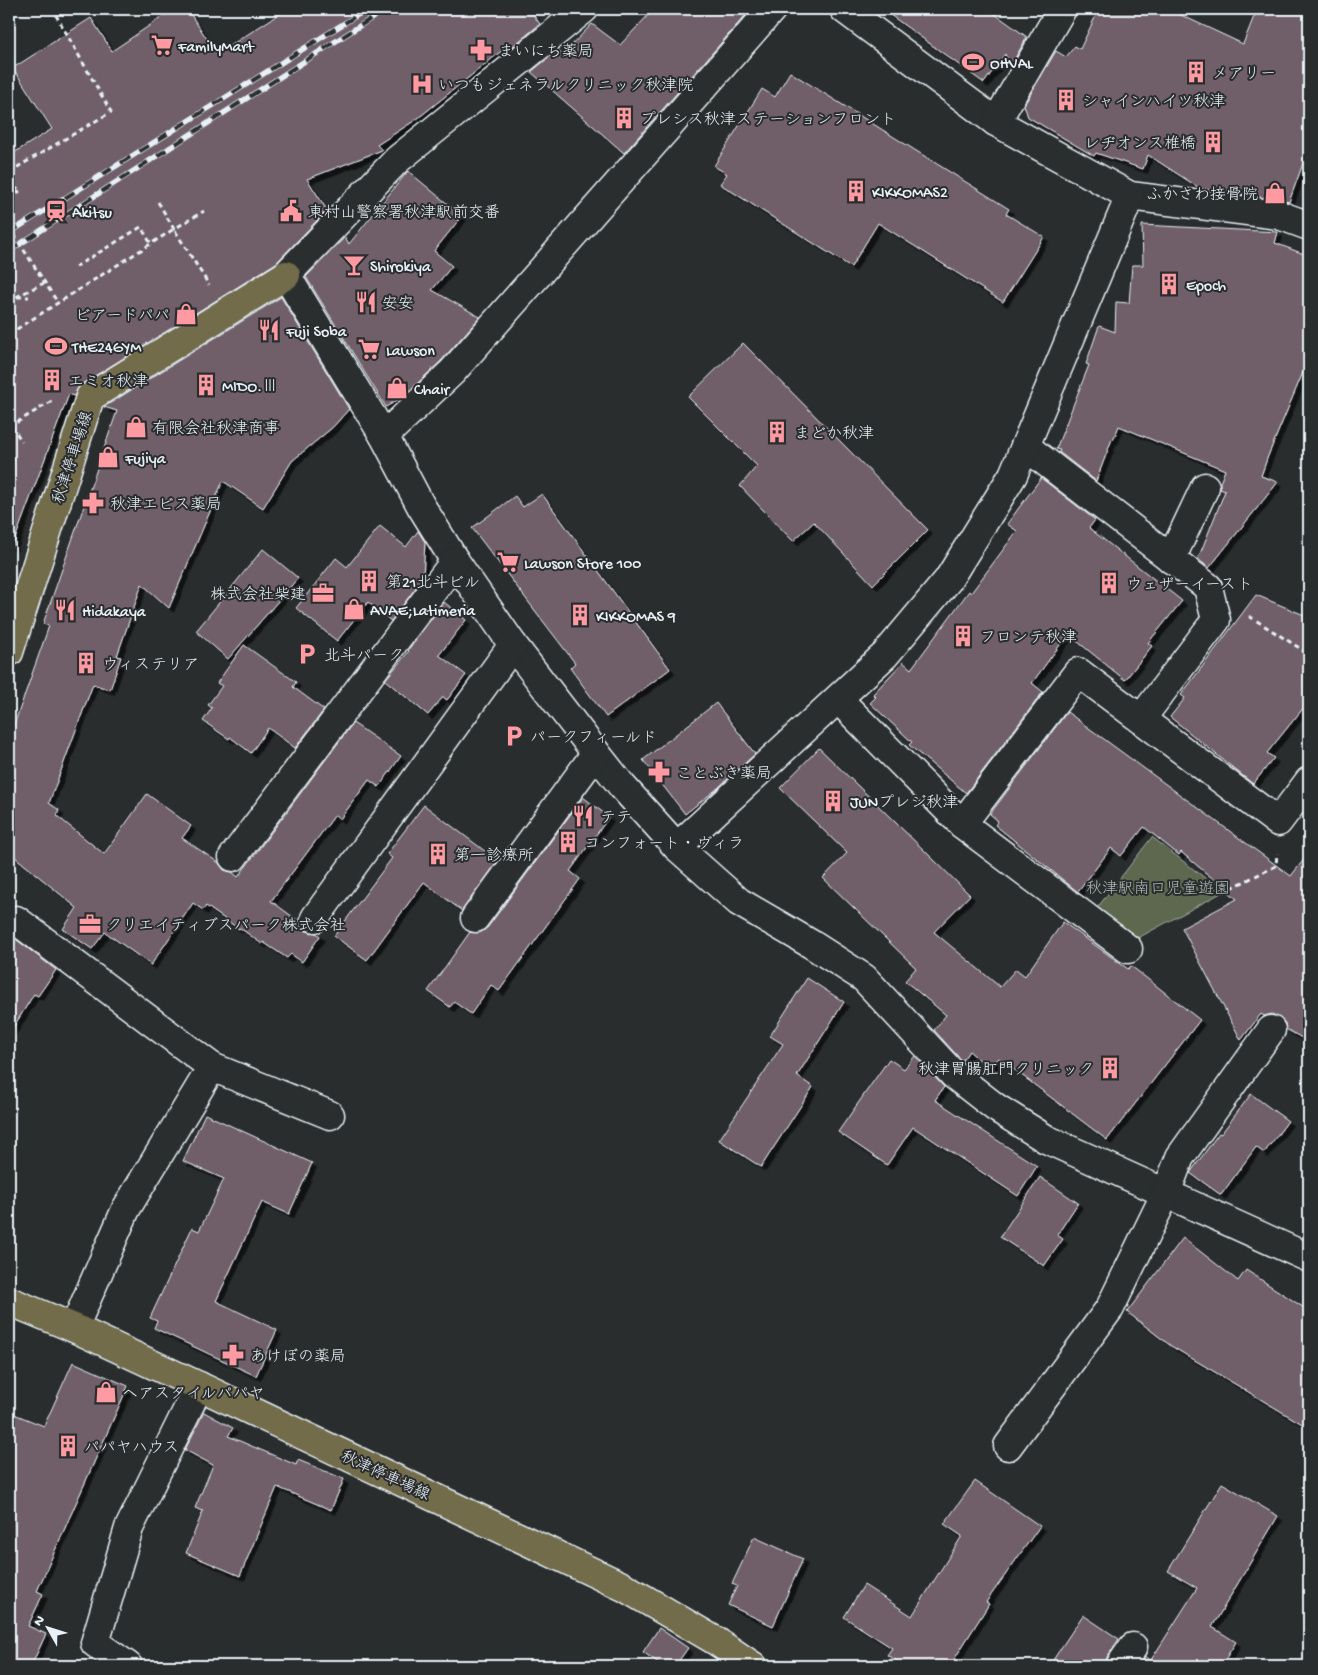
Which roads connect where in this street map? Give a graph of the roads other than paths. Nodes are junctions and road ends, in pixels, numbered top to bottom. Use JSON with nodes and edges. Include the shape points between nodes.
{"nodes":[{"id":1,"x":584,"y":9,"type":"edge"},
{"id":2,"x":772,"y":9,"type":"edge"},
{"id":3,"x":844,"y":9,"type":"edge"},
{"id":4,"x":1062,"y":9,"type":"edge"},
{"id":5,"x":996,"y":122,"type":"junction"},
{"id":6,"x":1130,"y":196,"type":"junction"},
{"id":7,"x":1309,"y":226,"type":"edge"},
{"id":8,"x":286,"y":275,"type":"junction"},
{"id":9,"x":384,"y":436,"type":"junction"},
{"id":10,"x":1026,"y":446,"type":"junction"},
{"id":11,"x":1205,"y":487,"type":"dead end"},
{"id":12,"x":1171,"y":559,"type":"junction"},
{"id":13,"x":455,"y":561,"type":"junction"},
{"id":14,"x":513,"y":645,"type":"junction"},
{"id":15,"x":9,"y":652,"type":"edge"},
{"id":16,"x":838,"y":699,"type":"junction"},
{"id":17,"x":1141,"y":719,"type":"junction"},
{"id":18,"x":596,"y":753,"type":"junction"},
{"id":19,"x":1309,"y":781,"type":"edge"},
{"id":20,"x":962,"y":824,"type":"junction"},
{"id":21,"x":677,"y":847,"type":"junction"},
{"id":22,"x":233,"y":857,"type":"dead end"},
{"id":23,"x":315,"y":918,"type":"dead end"},
{"id":24,"x":475,"y":918,"type":"dead end"},
{"id":25,"x":16,"y":920,"type":"dead end"},
{"id":26,"x":1128,"y":949,"type":"dead end"},
{"id":27,"x":1270,"y":1030,"type":"dead end"},
{"id":28,"x":212,"y":1067,"type":"junction"},
{"id":29,"x":330,"y":1116,"type":"dead end"},
{"id":30,"x":1166,"y":1193,"type":"junction"},
{"id":31,"x":1309,"y":1258,"type":"edge"},
{"id":32,"x":9,"y":1301,"type":"edge"},
{"id":33,"x":74,"y":1328,"type":"junction"},
{"id":34,"x":199,"y":1386,"type":"junction"},
{"id":35,"x":1008,"y":1446,"type":"dead end"},
{"id":36,"x":128,"y":1666,"type":"edge"},
{"id":37,"x":753,"y":1666,"type":"edge"}],
"edges":[{"from":1,"to":8,"type":"street","via":[[397,160]]},
{"from":2,"to":9,"type":"street","via":[[452,372]]},
{"from":3,"to":5,"type":"street"},
{"from":4,"to":5,"type":"street"},
{"from":5,"to":6,"type":"street"},
{"from":6,"to":7,"type":"street","via":[[1279,215]]},
{"from":6,"to":10,"type":"street"},
{"from":8,"to":9,"type":"street"},
{"from":8,"to":15,"type":"main road","name":"秋津停車場線","via":[[90,397]]},
{"from":9,"to":13,"type":"street"},
{"from":10,"to":12,"type":"street"},
{"from":10,"to":16,"type":"street","via":[[1013,475],[948,580],[885,655]]},
{"from":11,"to":12,"type":"street"},
{"from":12,"to":17,"type":"street","via":[[1208,587],[1216,620]]},
{"from":13,"to":14,"type":"street"},
{"from":13,"to":22,"type":"street"},
{"from":14,"to":18,"type":"street"},
{"from":14,"to":23,"type":"street"},
{"from":16,"to":20,"type":"street"},
{"from":16,"to":21,"type":"street"},
{"from":17,"to":19,"type":"street","via":[[1278,822]]},
{"from":17,"to":20,"type":"street","via":[[1078,672]]},
{"from":18,"to":21,"type":"street"},
{"from":18,"to":24,"type":"street"},
{"from":20,"to":26,"type":"street"},
{"from":21,"to":30,"type":"street","via":[[739,902],[864,978],[954,1075],[995,1107],[1046,1139]]},
{"from":25,"to":28,"type":"street"},
{"from":27,"to":30,"type":"street","via":[[1180,1158]]},
{"from":28,"to":29,"type":"street"},
{"from":28,"to":33,"type":"street","via":[[126,1209]]},
{"from":30,"to":31,"type":"street"},
{"from":30,"to":35,"type":"street","via":[[1110,1308]]},
{"from":32,"to":33,"type":"main road","name":"秋津停車場線"},
{"from":33,"to":34,"type":"main road","name":"秋津停車場線"},
{"from":34,"to":36,"type":"street","via":[[129,1528],[95,1643]]},
{"from":34,"to":37,"type":"main road","name":"秋津停車場線","via":[[624,1586]]}]}
